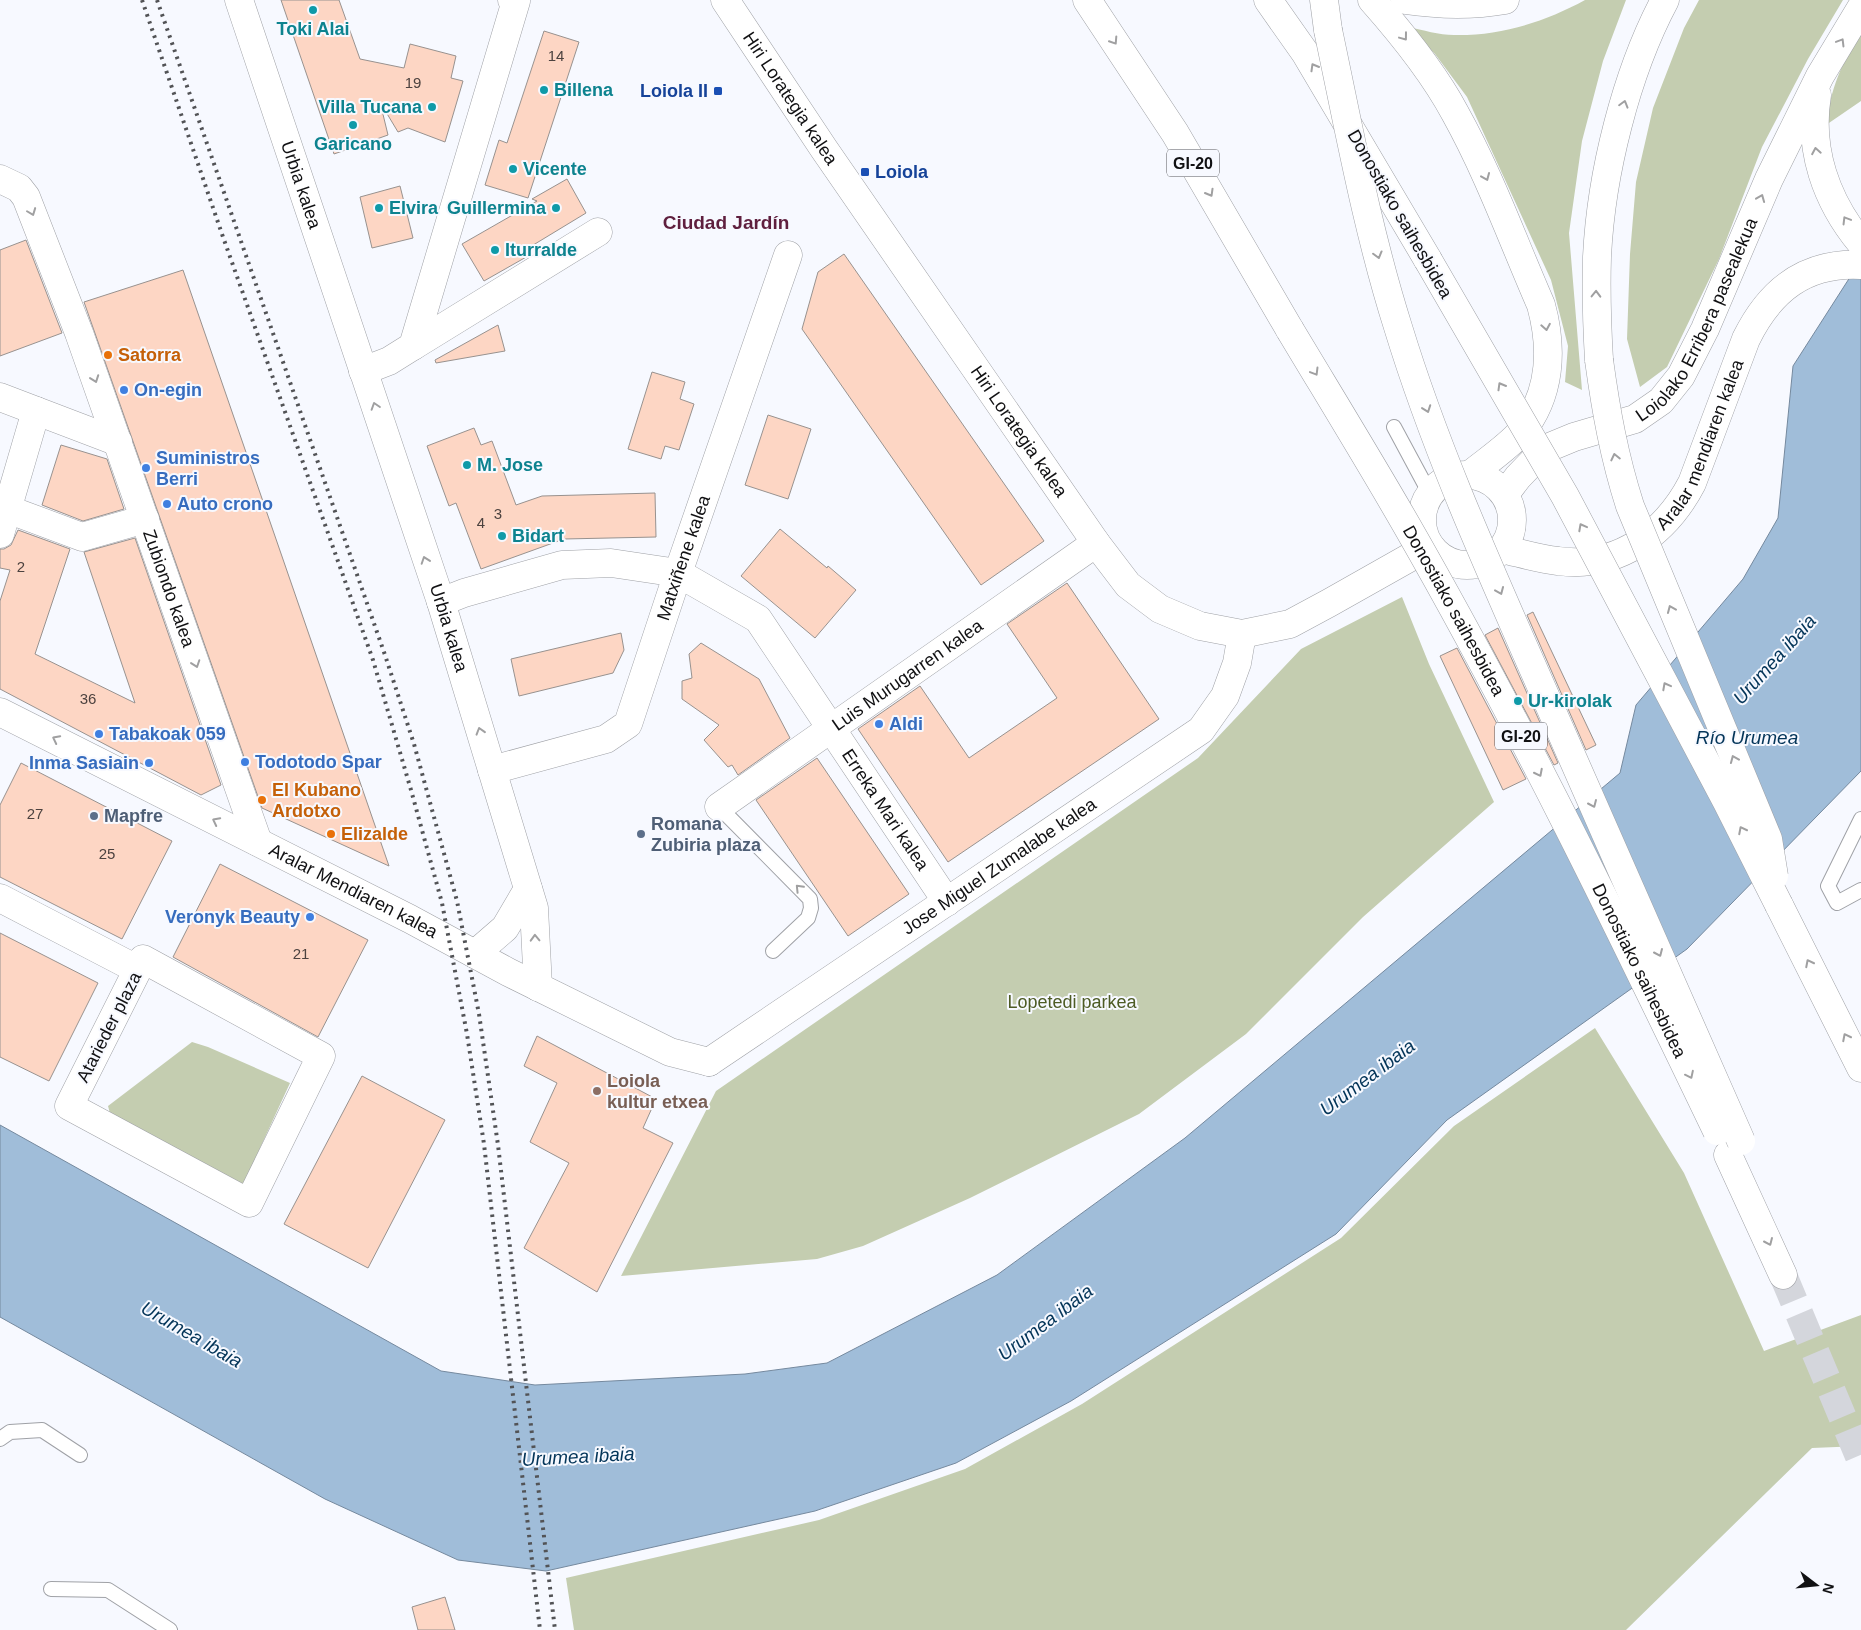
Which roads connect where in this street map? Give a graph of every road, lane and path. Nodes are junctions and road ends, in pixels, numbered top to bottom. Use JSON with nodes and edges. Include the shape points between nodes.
{"nodes":[{"id":1,"x":239,"y":0,"type":"edge"},
{"id":2,"x":512,"y":0,"type":"edge"},
{"id":3,"x":725,"y":0,"type":"edge"},
{"id":4,"x":1088,"y":0,"type":"edge"},
{"id":5,"x":1268,"y":0,"type":"edge"},
{"id":6,"x":1324,"y":0,"type":"edge"},
{"id":7,"x":1372,"y":0,"type":"edge"},
{"id":8,"x":1405,"y":0,"type":"edge"},
{"id":9,"x":1504,"y":0,"type":"edge"},
{"id":10,"x":1665,"y":0,"type":"edge"},
{"id":11,"x":1861,"y":8,"type":"edge"},
{"id":12,"x":1820,"y":76,"type":"junction"},
{"id":13,"x":0,"y":179,"type":"edge"},
{"id":14,"x":598,"y":232,"type":"dead end"},
{"id":15,"x":1861,"y":243,"type":"edge"},
{"id":16,"x":788,"y":255,"type":"dead end"},
{"id":17,"x":1861,"y":265,"type":"edge"},
{"id":18,"x":413,"y":346,"type":"junction"},
{"id":19,"x":363,"y":370,"type":"junction"},
{"id":20,"x":0,"y":397,"type":"edge"},
{"id":21,"x":36,"y":411,"type":"junction"},
{"id":22,"x":1394,"y":427,"type":"dead end"},
{"id":23,"x":118,"y":442,"type":"junction"},
{"id":24,"x":1472,"y":474,"type":"junction"},
{"id":25,"x":1430,"y":494,"type":"junction"},
{"id":26,"x":1505,"y":494,"type":"junction"},
{"id":27,"x":145,"y":519,"type":"junction"},
{"id":28,"x":4,"y":522,"type":"edge"},
{"id":29,"x":1096,"y":543,"type":"junction"},
{"id":30,"x":1430,"y":546,"type":"junction"},
{"id":31,"x":1502,"y":549,"type":"junction"},
{"id":32,"x":678,"y":573,"type":"junction"},
{"id":33,"x":441,"y":602,"type":"junction"},
{"id":34,"x":1242,"y":634,"type":"junction"},
{"id":35,"x":2,"y":719,"type":"edge"},
{"id":36,"x":831,"y":729,"type":"junction"},
{"id":37,"x":492,"y":770,"type":"junction"},
{"id":38,"x":719,"y":806,"type":"joint"},
{"id":39,"x":1861,"y":819,"type":"edge"},
{"id":40,"x":258,"y":842,"type":"junction"},
{"id":41,"x":528,"y":889,"type":"junction"},
{"id":42,"x":1861,"y":890,"type":"edge"},
{"id":43,"x":0,"y":898,"type":"edge"},
{"id":44,"x":947,"y":902,"type":"junction"},
{"id":45,"x":1780,"y":905,"type":"junction"},
{"id":46,"x":773,"y":951,"type":"dead end"},
{"id":47,"x":475,"y":954,"type":"junction"},
{"id":48,"x":127,"y":964,"type":"dead end"},
{"id":49,"x":538,"y":987,"type":"junction"},
{"id":50,"x":709,"y":1062,"type":"joint"},
{"id":51,"x":1861,"y":1068,"type":"edge"},
{"id":52,"x":1734,"y":1148,"type":"junction"},
{"id":53,"x":249,"y":1203,"type":"joint"},
{"id":54,"x":1783,"y":1274,"type":"tunnel mouth"},
{"id":55,"x":0,"y":1439,"type":"edge"},
{"id":56,"x":80,"y":1455,"type":"dead end"},
{"id":57,"x":51,"y":1589,"type":"dead end"},
{"id":58,"x":170,"y":1630,"type":"edge"}],
"edges":[{"from":1,"to":19,"type":"main road","name":"Urbia kalea"},
{"from":2,"to":18,"type":"main road","via":[[516,1]]},
{"from":3,"to":29,"type":"main road","name":"Hiri Lorategia kalea"},
{"from":4,"to":52,"type":"main road","name":"Donostiako saihesbidea","number":"GI-20","one_way":true,"bridge":true,"via":[[1175,133],[1407,527],[1509,714]]},
{"from":45,"to":5,"type":"main road","name":"Donostiako saihesbidea","one_way":true,"bridge":true,"via":[[1565,496],[1306,54]]},
{"from":6,"to":52,"type":"main road","one_way":true,"bridge":true,"via":[[1365,208],[1398,327],[1428,413],[1460,498]]},
{"from":7,"to":24,"type":"main road","one_way":true,"via":[[1423,63],[1455,113],[1478,157],[1541,305],[1547,327],[1547,372],[1533,415],[1520,433]]},
{"from":8,"to":9,"type":"main road","via":[[1459,5]]},
{"from":45,"to":10,"type":"main road","one_way":true,"bridge":true,"via":[[1768,839],[1630,506],[1616,463],[1599,360],[1596,308],[1602,203],[1625,101],[1642,51]]},
{"from":12,"to":11,"type":"main road","name":"Loiolako Erribera pasealekua","one_way":true},
{"from":15,"to":12,"type":"main road","name":"Loiolako Erribera pasealekua","one_way":true,"via":[[1832,197],[1819,166],[1814,114]]},
{"from":26,"to":12,"type":"main road","name":"Loiolako Erribera pasealekua","one_way":true,"via":[[1545,450],[1574,436],[1635,419],[1661,401],[1681,376],[1705,329],[1769,179]]},
{"from":13,"to":23,"type":"main road","name":"Zubiondo kalea","one_way":true,"via":[[19,188],[26,197]]},
{"from":14,"to":18,"type":"main road"},
{"from":16,"to":32,"type":"main road","name":"Matxiñene kalea"},
{"from":17,"to":31,"type":"main road","name":"Aralar mendiaren kalea","via":[[1841,264],[1800,277],[1780,292],[1754,323],[1692,483],[1682,502],[1654,533],[1618,554],[1578,562]]},
{"from":18,"to":19,"type":"main road"},
{"from":33,"to":19,"type":"main road","name":"Urbia kalea","one_way":true},
{"from":20,"to":21,"type":"main road"},
{"from":21,"to":23,"type":"main road"},
{"from":21,"to":28,"type":"main road"},
{"from":22,"to":25,"type":"lane"},
{"from":23,"to":27,"type":"main road","name":"Zubiondo kalea"},
{"from":24,"to":25,"type":"main road","via":[[1452,477]]},
{"from":24,"to":26,"type":"main road","via":[[1496,484]]},
{"from":25,"to":30,"type":"main road","via":[[1422,520]]},
{"from":26,"to":31,"type":"main road","via":[[1512,522]]},
{"from":27,"to":28,"type":"main road","via":[[82,537]]},
{"from":27,"to":40,"type":"main road","name":"Zubiondo kalea","one_way":true},
{"from":29,"to":34,"type":"main road","name":"Hiri Lorategia kalea","via":[[1128,585],[1160,609],[1200,626]]},
{"from":29,"to":36,"type":"main road","name":"Luis Murugarren kalea"},
{"from":30,"to":31,"type":"main road","via":[[1439,556],[1465,565],[1479,564]]},
{"from":30,"to":34,"type":"main road","name":"Hiri Lorategia kalea","via":[[1290,624]]},
{"from":32,"to":33,"type":"main road","via":[[611,563],[562,565]]},
{"from":32,"to":36,"type":"main road","name":"Erreka Mari kalea","via":[[758,619]]},
{"from":32,"to":37,"type":"main road","name":"Matxiñene kalea","via":[[628,724],[606,739]]},
{"from":37,"to":33,"type":"main road","name":"Urbia kalea","one_way":true},
{"from":34,"to":44,"type":"main road","name":"Jose Miguel Zumalabe kalea","via":[[1237,663],[1225,696],[1201,730]]},
{"from":40,"to":35,"type":"main road","name":"Aralar Mendiaren kalea","one_way":true},
{"from":36,"to":38,"type":"main road","name":"Luis Murugarren kalea"},
{"from":36,"to":44,"type":"main road","name":"Erreka Mari kalea"},
{"from":37,"to":41,"type":"main road","name":"Urbia kalea"},
{"from":46,"to":38,"type":"lane","one_way":true,"via":[[808,918],[810,899]]},
{"from":39,"to":42,"type":"lane","via":[[1828,886],[1837,903]]},
{"from":40,"to":47,"type":"main road","name":"Aralar Mendiaren kalea"},
{"from":41,"to":47,"type":"main road","via":[[505,928]]},
{"from":49,"to":41,"type":"main road","name":"Urbia kalea","one_way":true,"via":[[534,908]]},
{"from":43,"to":48,"type":"main road"},
{"from":44,"to":50,"type":"main road","name":"Jose Miguel Zumalabe kalea"},
{"from":51,"to":45,"type":"main road","name":"Donostiako saihesbidea","one_way":true},
{"from":47,"to":49,"type":"main road","name":"Aralar Mendiaren kalea"},
{"from":49,"to":50,"type":"main road","name":"Aralar Mendiaren kalea","via":[[670,1052]]},
{"from":52,"to":54,"type":"main road","name":"Donostiako saihesbidea","number":"GI-20","one_way":true,"via":[[1754,1209]]},
{"from":53,"to":53,"type":"main road","name":"Atarieder plaza","via":[[320,1056],[143,959],[69,1106]]},
{"from":55,"to":56,"type":"lane","via":[[10,1432],[42,1430]]},
{"from":57,"to":58,"type":"lane","via":[[108,1590]]}]}
